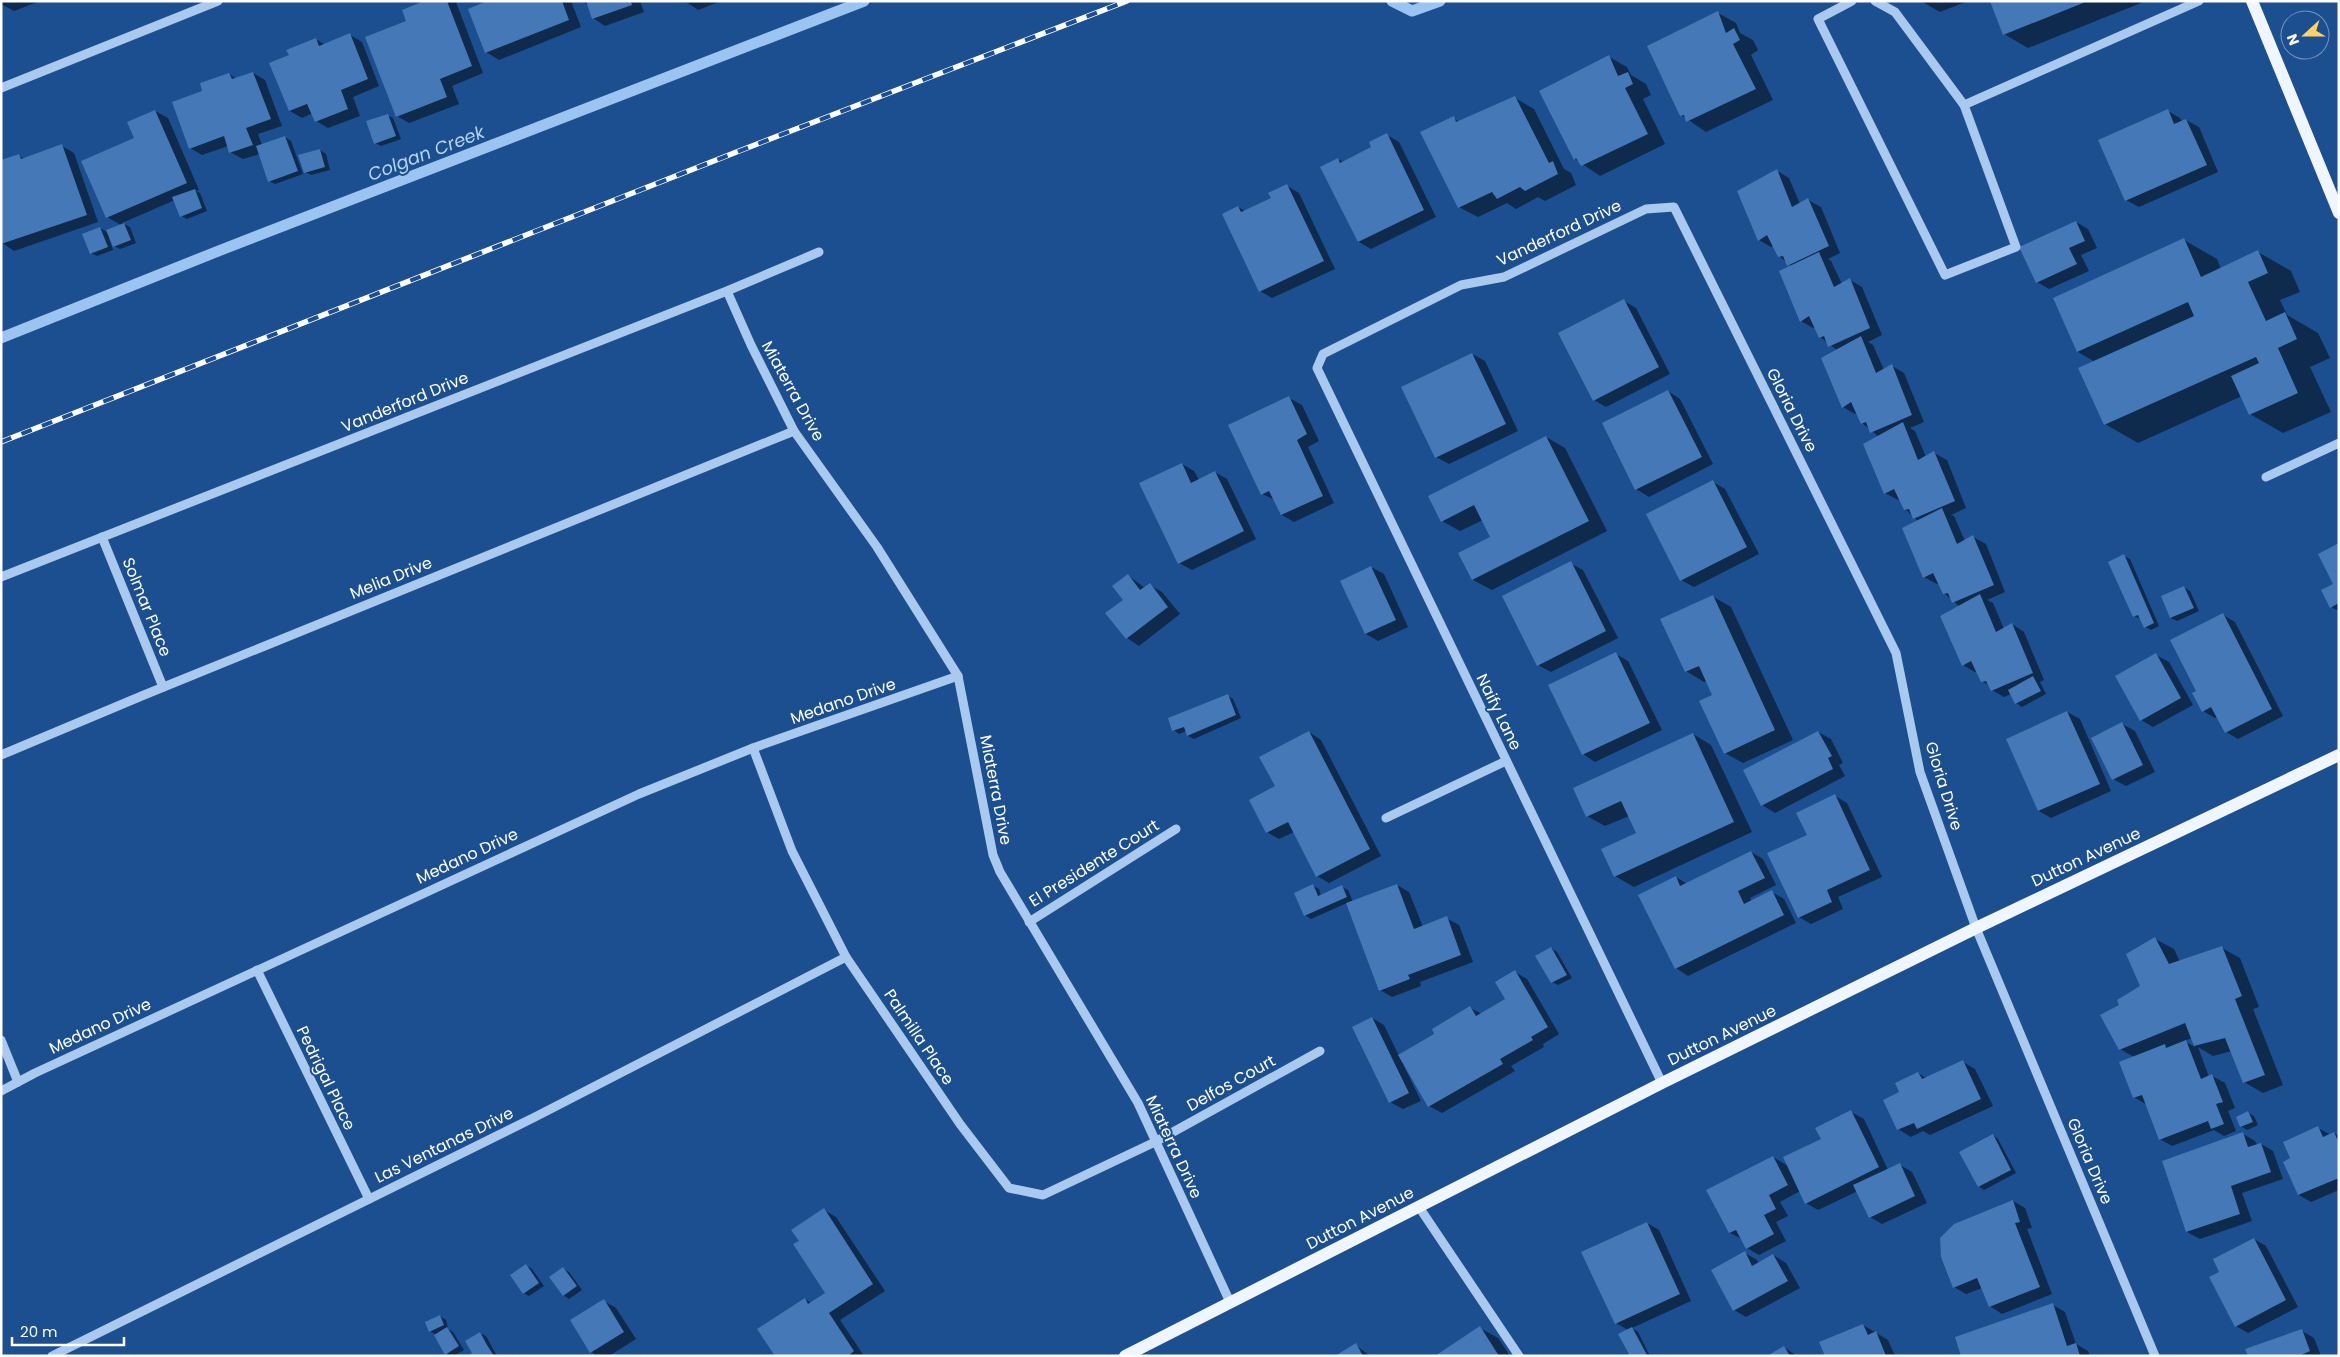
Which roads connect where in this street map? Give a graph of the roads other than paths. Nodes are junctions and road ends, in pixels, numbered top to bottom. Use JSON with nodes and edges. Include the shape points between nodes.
{"nodes":[{"id":1,"x":218,"y":1,"type":"edge"},
{"id":2,"x":1852,"y":1,"type":"edge"},
{"id":3,"x":1875,"y":1,"type":"edge"},
{"id":4,"x":2199,"y":1,"type":"edge"},
{"id":5,"x":2252,"y":1,"type":"edge"},
{"id":6,"x":1,"y":88,"type":"edge"},
{"id":7,"x":1964,"y":104,"type":"junction"},
{"id":8,"x":2336,"y":200,"type":"edge"},
{"id":9,"x":1674,"y":207,"type":"joint"},
{"id":10,"x":2339,"y":214,"type":"edge"},
{"id":11,"x":819,"y":252,"type":"dead end"},
{"id":12,"x":727,"y":290,"type":"junction"},
{"id":13,"x":1323,"y":354,"type":"joint"},
{"id":14,"x":794,"y":430,"type":"junction"},
{"id":15,"x":2339,"y":443,"type":"edge"},
{"id":16,"x":2266,"y":477,"type":"dead end"},
{"id":17,"x":102,"y":537,"type":"junction"},
{"id":18,"x":1,"y":577,"type":"edge"},
{"id":19,"x":958,"y":676,"type":"junction"},
{"id":20,"x":163,"y":688,"type":"junction"},
{"id":21,"x":754,"y":748,"type":"junction"},
{"id":22,"x":1,"y":755,"type":"edge"},
{"id":23,"x":2339,"y":755,"type":"edge"},
{"id":24,"x":1506,"y":761,"type":"junction"},
{"id":25,"x":1386,"y":818,"type":"dead end"},
{"id":26,"x":1176,"y":829,"type":"dead end"},
{"id":27,"x":1029,"y":922,"type":"junction"},
{"id":28,"x":1976,"y":928,"type":"junction"},
{"id":29,"x":846,"y":957,"type":"junction"},
{"id":30,"x":257,"y":970,"type":"junction"},
{"id":31,"x":1,"y":1040,"type":"edge"},
{"id":32,"x":1320,"y":1051,"type":"dead end"},
{"id":33,"x":18,"y":1082,"type":"junction"},
{"id":34,"x":1662,"y":1083,"type":"junction"},
{"id":35,"x":1,"y":1091,"type":"edge"},
{"id":36,"x":1155,"y":1142,"type":"junction"},
{"id":37,"x":369,"y":1198,"type":"junction"},
{"id":38,"x":1419,"y":1206,"type":"junction"},
{"id":39,"x":1230,"y":1302,"type":"junction"},
{"id":40,"x":52,"y":1356,"type":"edge"},
{"id":41,"x":1125,"y":1356,"type":"edge"},
{"id":42,"x":1519,"y":1356,"type":"edge"},
{"id":43,"x":2155,"y":1356,"type":"edge"}],
"edges":[{"from":1,"to":6,"type":"street"},
{"from":2,"to":7,"type":"street","via":[[1818,19],[1945,275],[2016,247]]},
{"from":3,"to":7,"type":"street","via":[[1895,12]]},
{"from":4,"to":7,"type":"street"},
{"from":5,"to":8,"type":"main road"},
{"from":8,"to":10,"type":"main road"},
{"from":9,"to":13,"type":"street","name":"Vanderford Drive","via":[[1646,209],[1504,277],[1461,285]]},
{"from":9,"to":28,"type":"street","name":"Gloria Drive","via":[[1896,653],[1920,772]]},
{"from":11,"to":12,"type":"street","name":"Vanderford Drive"},
{"from":12,"to":14,"type":"street","name":"Miaterra Drive"},
{"from":12,"to":17,"type":"street","name":"Vanderford Drive"},
{"from":13,"to":24,"type":"street","name":"Naify Lane","via":[[1317,368]]},
{"from":14,"to":19,"type":"street","name":"Miaterra Drive","via":[[877,547]]},
{"from":14,"to":20,"type":"street","name":"Melia Drive"},
{"from":15,"to":16,"type":"street"},
{"from":17,"to":18,"type":"street","name":"Vanderford Drive"},
{"from":17,"to":20,"type":"street","name":"Solmar Place"},
{"from":19,"to":21,"type":"street","name":"Medano Drive"},
{"from":19,"to":27,"type":"street","name":"Miaterra Drive","via":[[993,855]]},
{"from":20,"to":22,"type":"street","name":"Melia Drive"},
{"from":21,"to":29,"type":"street","name":"Palmilla Place","via":[[792,851]]},
{"from":21,"to":30,"type":"street","name":"Medano Drive","via":[[639,794]]},
{"from":23,"to":28,"type":"main road","name":"Dutton Avenue"},
{"from":24,"to":25,"type":"street"},
{"from":24,"to":34,"type":"street","name":"Naify Lane"},
{"from":26,"to":27,"type":"street","name":"El Presidente Court"},
{"from":27,"to":36,"type":"street","name":"Miaterra Drive","via":[[1138,1103]]},
{"from":28,"to":34,"type":"main road","name":"Dutton Avenue"},
{"from":28,"to":43,"type":"street","name":"Gloria Drive"},
{"from":29,"to":36,"type":"street","name":"Palmilla Place","via":[[960,1124],[1009,1188],[1043,1195]]},
{"from":29,"to":37,"type":"street","name":"Las Ventanas Drive","via":[[535,1117]]},
{"from":30,"to":33,"type":"street","name":"Medano Drive"},
{"from":30,"to":37,"type":"street","name":"Pedrigal Place"},
{"from":31,"to":33,"type":"street"},
{"from":32,"to":36,"type":"street","name":"Delfos Court"},
{"from":33,"to":35,"type":"street","name":"Medano Drive"},
{"from":34,"to":38,"type":"main road","name":"Dutton Avenue"},
{"from":36,"to":39,"type":"street","name":"Miaterra Drive"},
{"from":37,"to":40,"type":"street","name":"Las Ventanas Drive"},
{"from":38,"to":39,"type":"main road","name":"Dutton Avenue"},
{"from":38,"to":42,"type":"street"},
{"from":39,"to":41,"type":"main road","name":"Dutton Avenue"}]}
